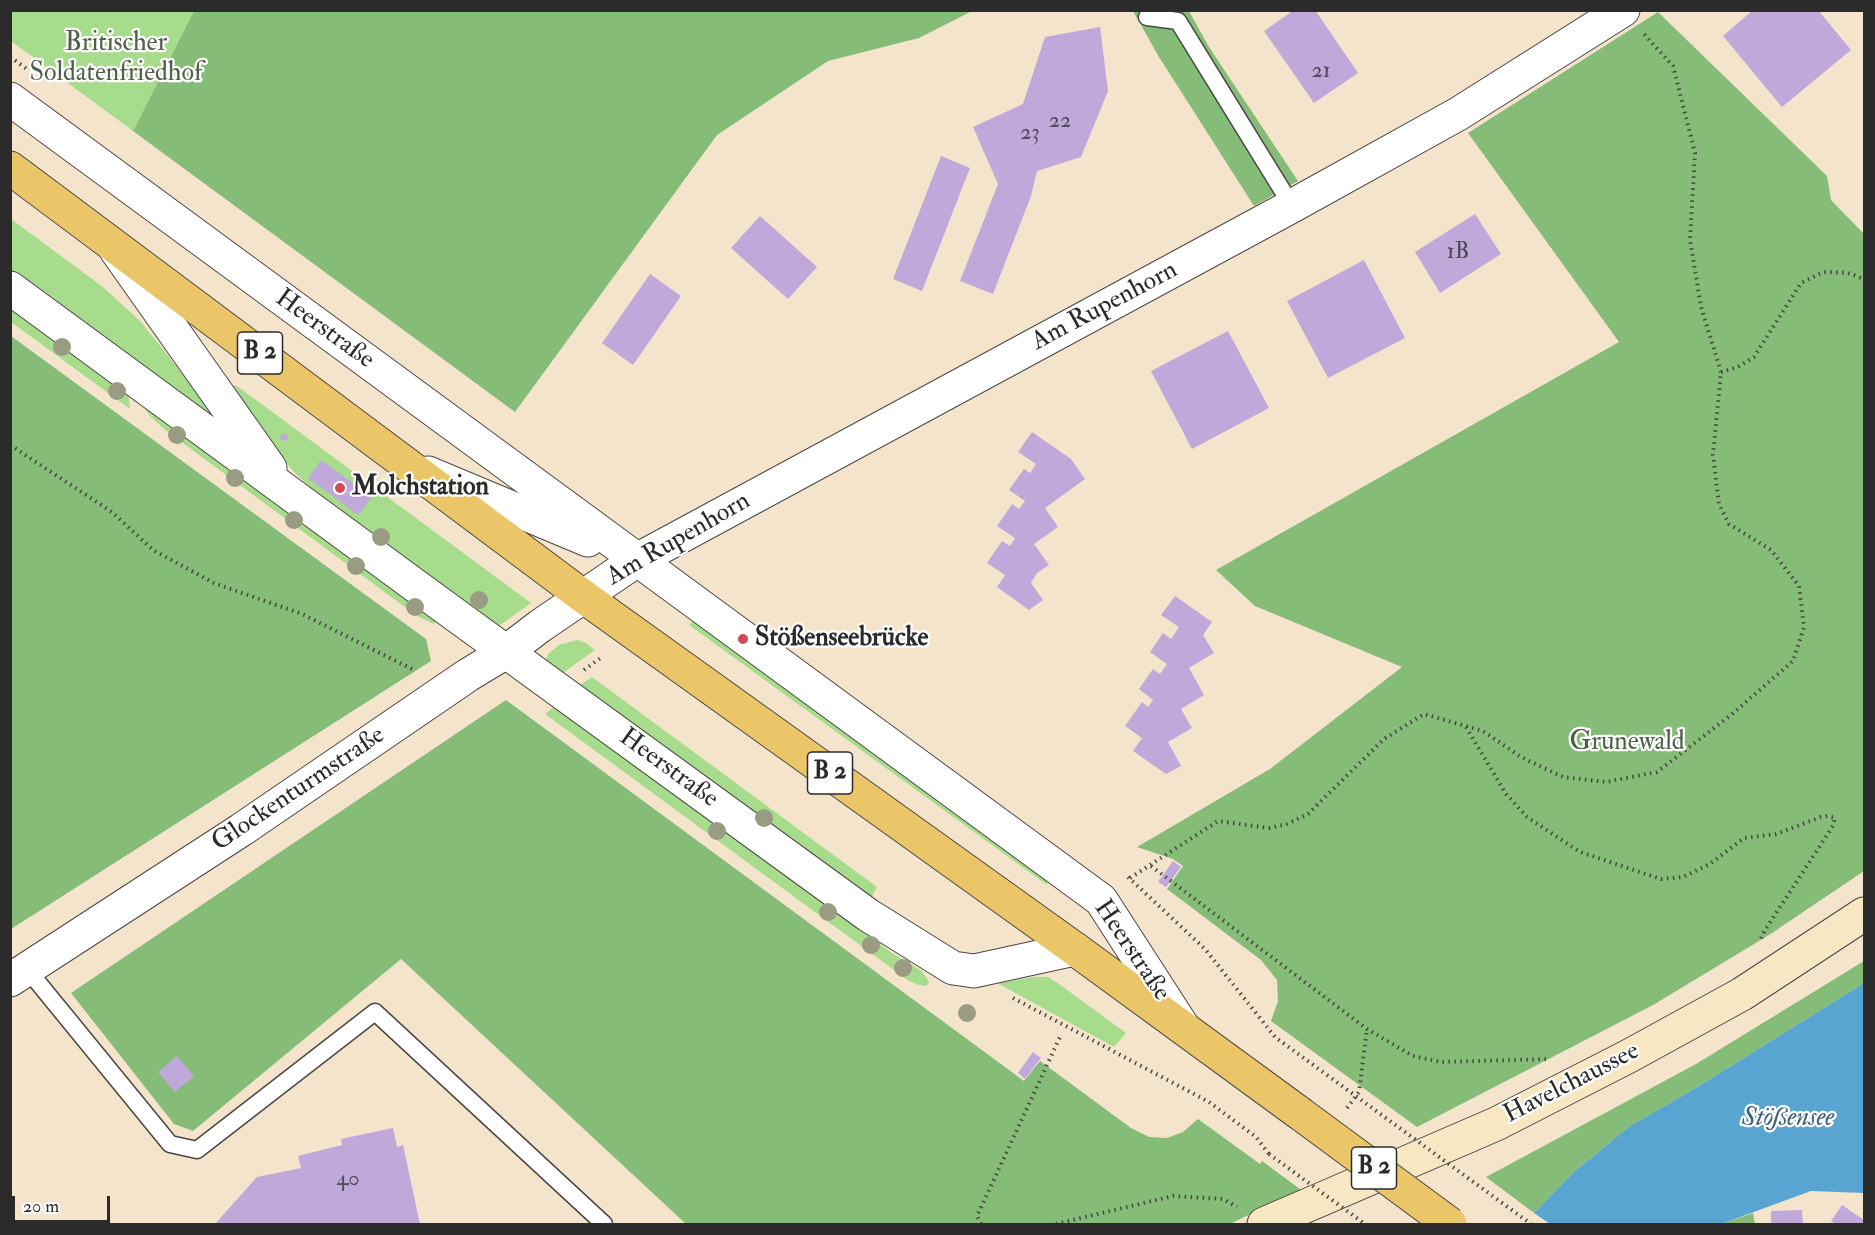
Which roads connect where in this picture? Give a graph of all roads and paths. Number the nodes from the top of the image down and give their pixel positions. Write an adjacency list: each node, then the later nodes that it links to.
1 (1623, 10): 5 (street, Am Rupenhorn); 9 (path)
2 (1147, 17): 5 (lane)
3 (10, 99): 13 (street, Heerstraße)
4 (10, 168): 6 (main road, Heerstraße / B 2)
5 (1292, 206): 13 (street, Am Rupenhorn)
6 (108, 239): 11 (main road, Heerstraße / B 2); 12 (street, Heerstraße)
7 (1864, 279): 9 (path)
8 (10, 288): 12 (street, Heerstraße)
9 (1721, 372): 17 (path)
10 (10, 445): 16 (path)
11 (411, 466): 13 (street, Heerstraße); 14 (main road, Heerstraße / B 2)
12 (286, 491): 15 (street, Heerstraße)
13 (637, 560): 14 (street, Am Rupenhorn); 24 (street, Heerstraße)
14 (584, 597): 15 (street, Glockenturmstraße); 20 (main road, Heerstraße / B 2)
15 (506, 652): 20 (street, Heerstraße); 21 (street, Glockenturmstraße)
16 (422, 674)
17 (1466, 726): 18 (path); 22 (path)
18 (1151, 866): 25 (path); 35 (path, bridge)
19 (1864, 914): 22 (street, Havelchaussee)
20 (1075, 949): 24 (main road, Heerstraße / B 2)
21 (19, 974): 29 (lane)
22 (1742, 994): 32 (street, Havelchaussee)
23 (1008, 995): 33 (path, bridge)
24 (1184, 1029): 34 (main road, Heerstraße / B 2, bridge)
25 (1367, 1029): 27 (path); 28 (path)
26 (1060, 1037): 30 (path)
27 (1558, 1058)
28 (1359, 1092)
29 (604, 1224)
30 (981, 1224)
31 (1056, 1224): 32 (path)
32 (1265, 1224)
33 (1365, 1224)
34 (1450, 1224)
35 (1531, 1224)

